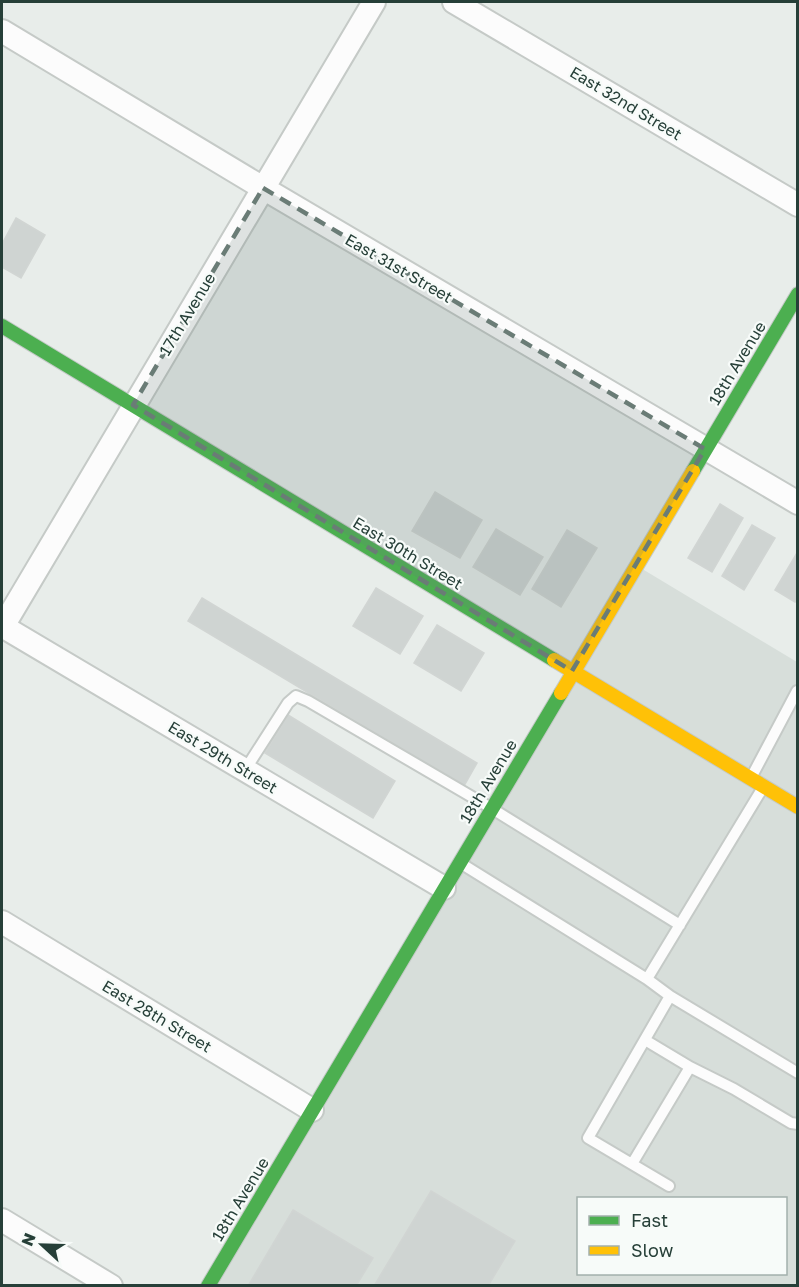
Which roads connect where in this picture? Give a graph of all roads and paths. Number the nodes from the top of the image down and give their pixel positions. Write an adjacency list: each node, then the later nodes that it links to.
1 (374, 2): 4 (street, 17th Avenue)
2 (454, 2): 5 (street, East 32nd Street)
3 (2, 31): 4 (street, East 31st Street)
4 (262, 188): 8 (street, 17th Avenue); 9 (street, East 31st Street)
5 (798, 205)
6 (798, 294): 9 (street, 18th Avenue)
7 (2, 326): 8 (street, East 30th Street)
8 (134, 405): 11 (street, 17th Avenue); 12 (street, East 30th Street)
9 (705, 448): 10 (street, East 31st Street); 12 (street, 18th Avenue)
10 (798, 503)
11 (2, 626): 14 (street, East 29th Street)
12 (572, 671): 15 (street, East 30th Street); 18 (street, 18th Avenue)
13 (797, 691): 15 (lane)
14 (245, 770): 18 (lane); 20 (street, East 29th Street)
15 (750, 779): 16 (street, East 30th Street)
16 (764, 786): 17 (street, East 30th Street); 22 (lane)
17 (798, 807)
18 (491, 808): 19 (street, 18th Avenue); 22 (lane)
19 (459, 862): 20 (street, 18th Avenue); 23 (lane)
20 (444, 888): 28 (street, 18th Avenue)
21 (2, 921): 28 (street, East 28th Street)
22 (680, 925): 23 (lane)
23 (647, 979): 24 (lane)
24 (670, 996): 25 (lane); 27 (lane)
25 (645, 1040): 26 (lane); 30 (lane)
26 (690, 1067): 29 (lane); 30 (lane)
27 (798, 1073)
28 (312, 1110): 34 (street, 18th Avenue)
29 (798, 1124)
30 (632, 1164): 31 (lane)
31 (669, 1186)
32 (2, 1220): 33 (street)
33 (111, 1286)
34 (208, 1286)

